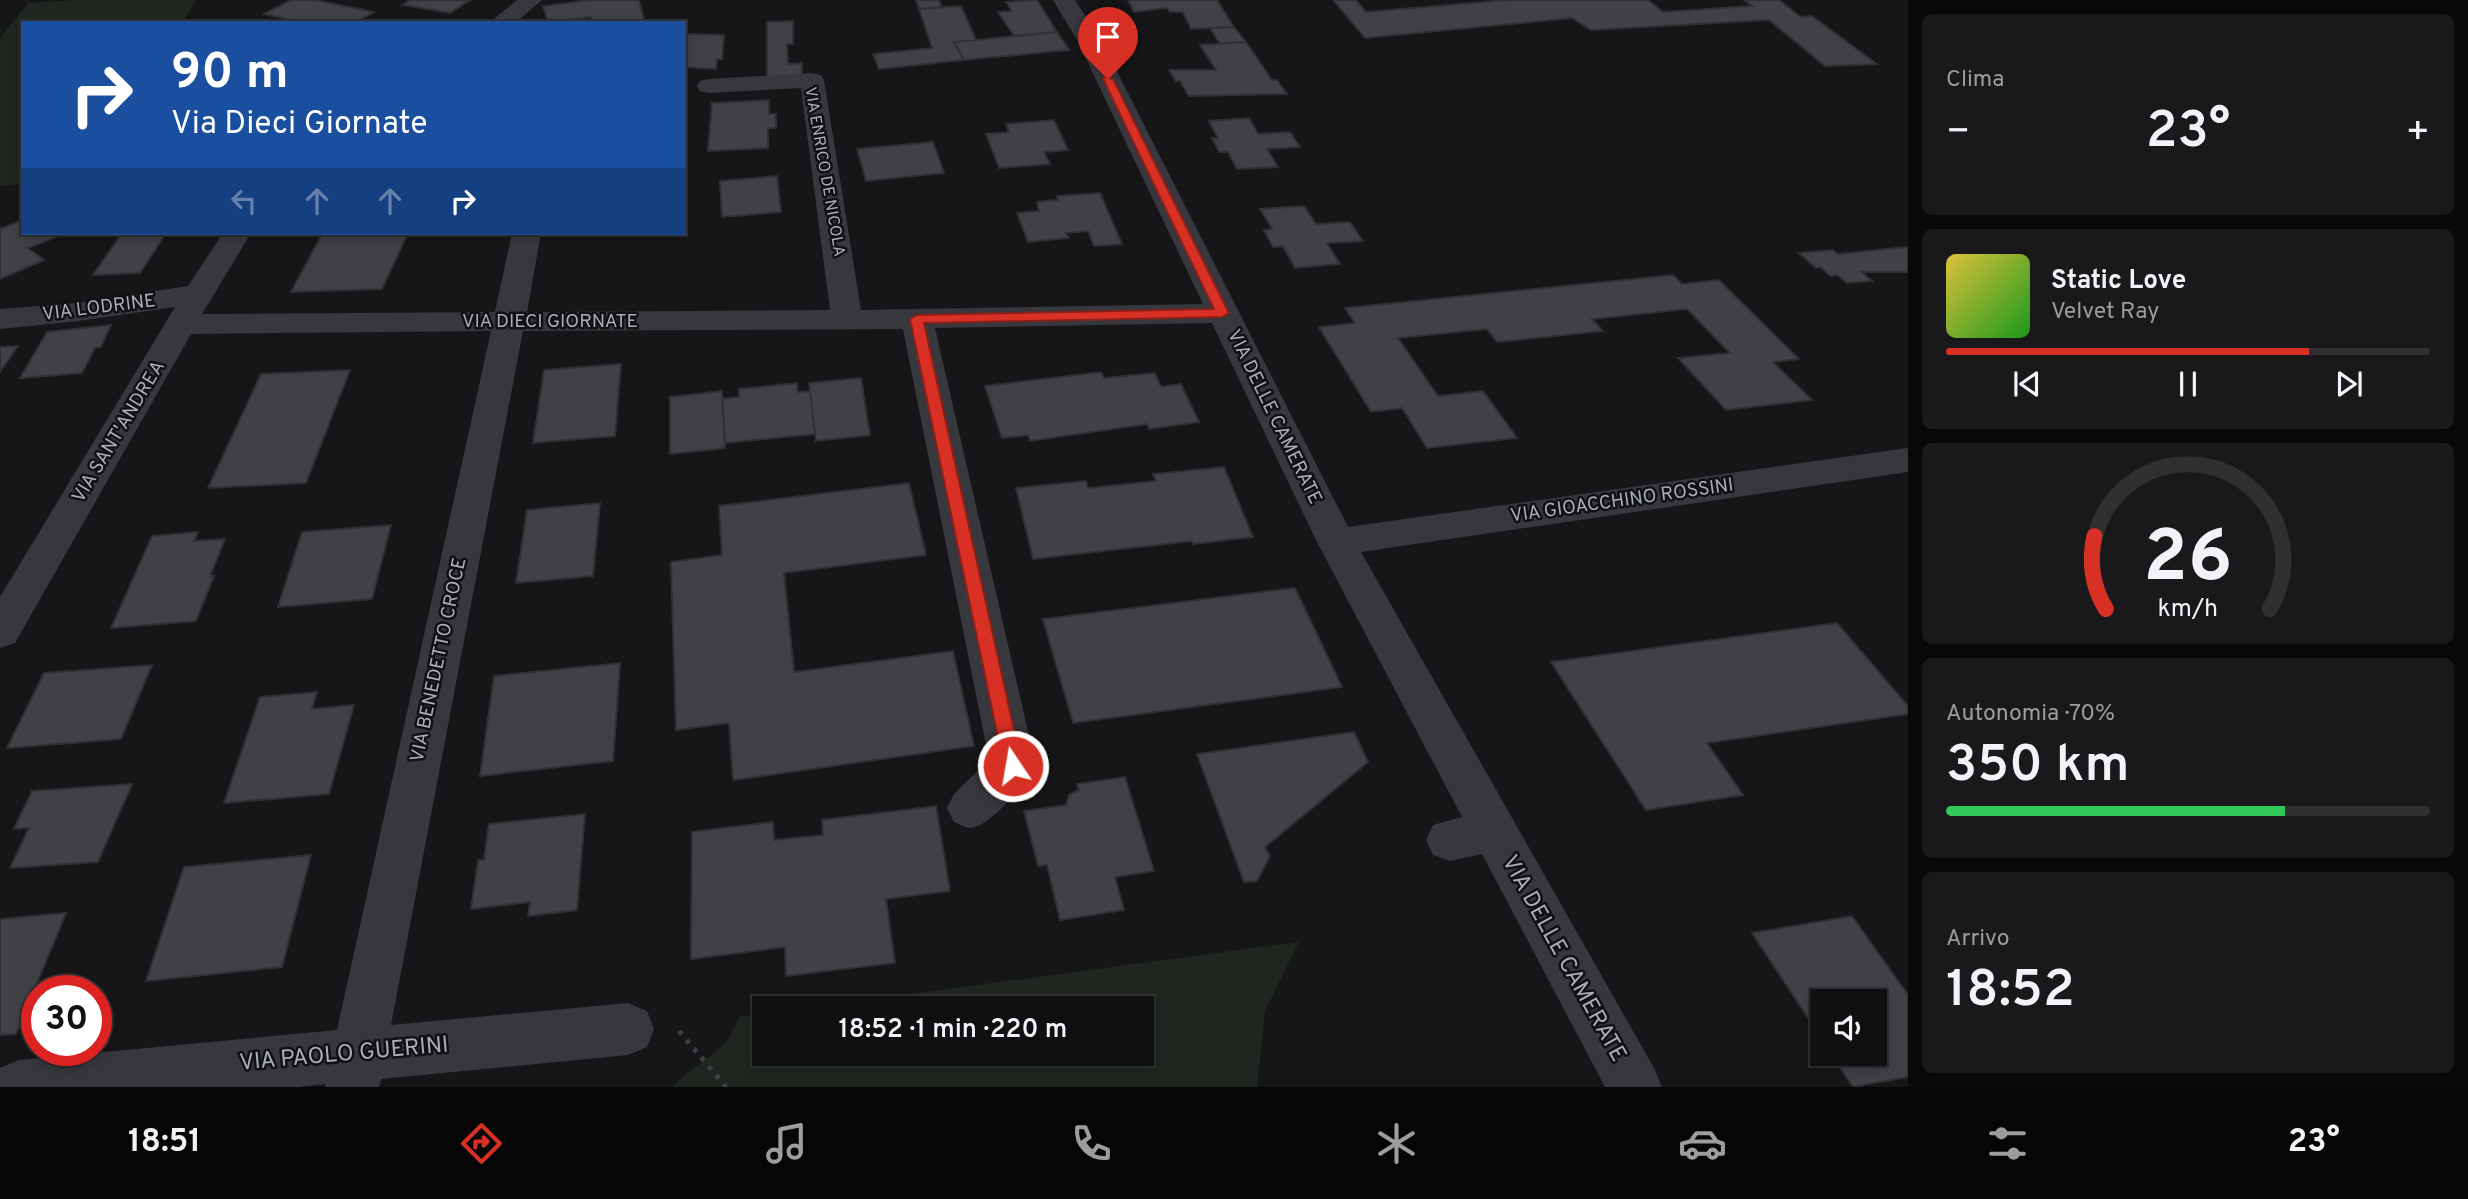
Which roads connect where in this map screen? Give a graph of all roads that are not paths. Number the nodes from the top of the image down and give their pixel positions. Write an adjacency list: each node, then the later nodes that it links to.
1 (531, 0): 3 (street)
2 (1064, 0): 8 (street, VIA DELLE CAMERATE)
3 (503, 21)
4 (709, 86): 11 (street, VIA ENRICO DE NICOLA)
5 (236, 235): 7 (street, VIA SANT'ANDREA)
6 (527, 235): 12 (street, VIA BENEDETTO CROCE)
7 (190, 309): 9 (street, VIA LODRINE); 12 (street, VIA DIECI GIORNATE); 15 (street, VIA SANT'ANDREA)
8 (1222, 313): 10 (street, VIA DIECI GIORNATE); 14 (street, VIA DELLE CAMERATE)
9 (0, 319)
10 (917, 319): 11 (street, VIA DIECI GIORNATE); 16 (street)
11 (847, 320): 12 (street, VIA DIECI GIORNATE)
12 (508, 322): 18 (street, VIA BENEDETTO CROCE)
13 (1908, 460): 14 (street, VIA GIOACCHINO ROSSINI)
14 (1336, 542): 20 (street, VIA DELLE CAMERATE)
15 (0, 632)
16 (970, 808)
17 (628, 1028): 18 (street, VIA PAOLO GUERINI)
18 (355, 1070): 19 (street, VIA PAOLO GUERINI)
19 (19, 1087)
20 (1635, 1087)

